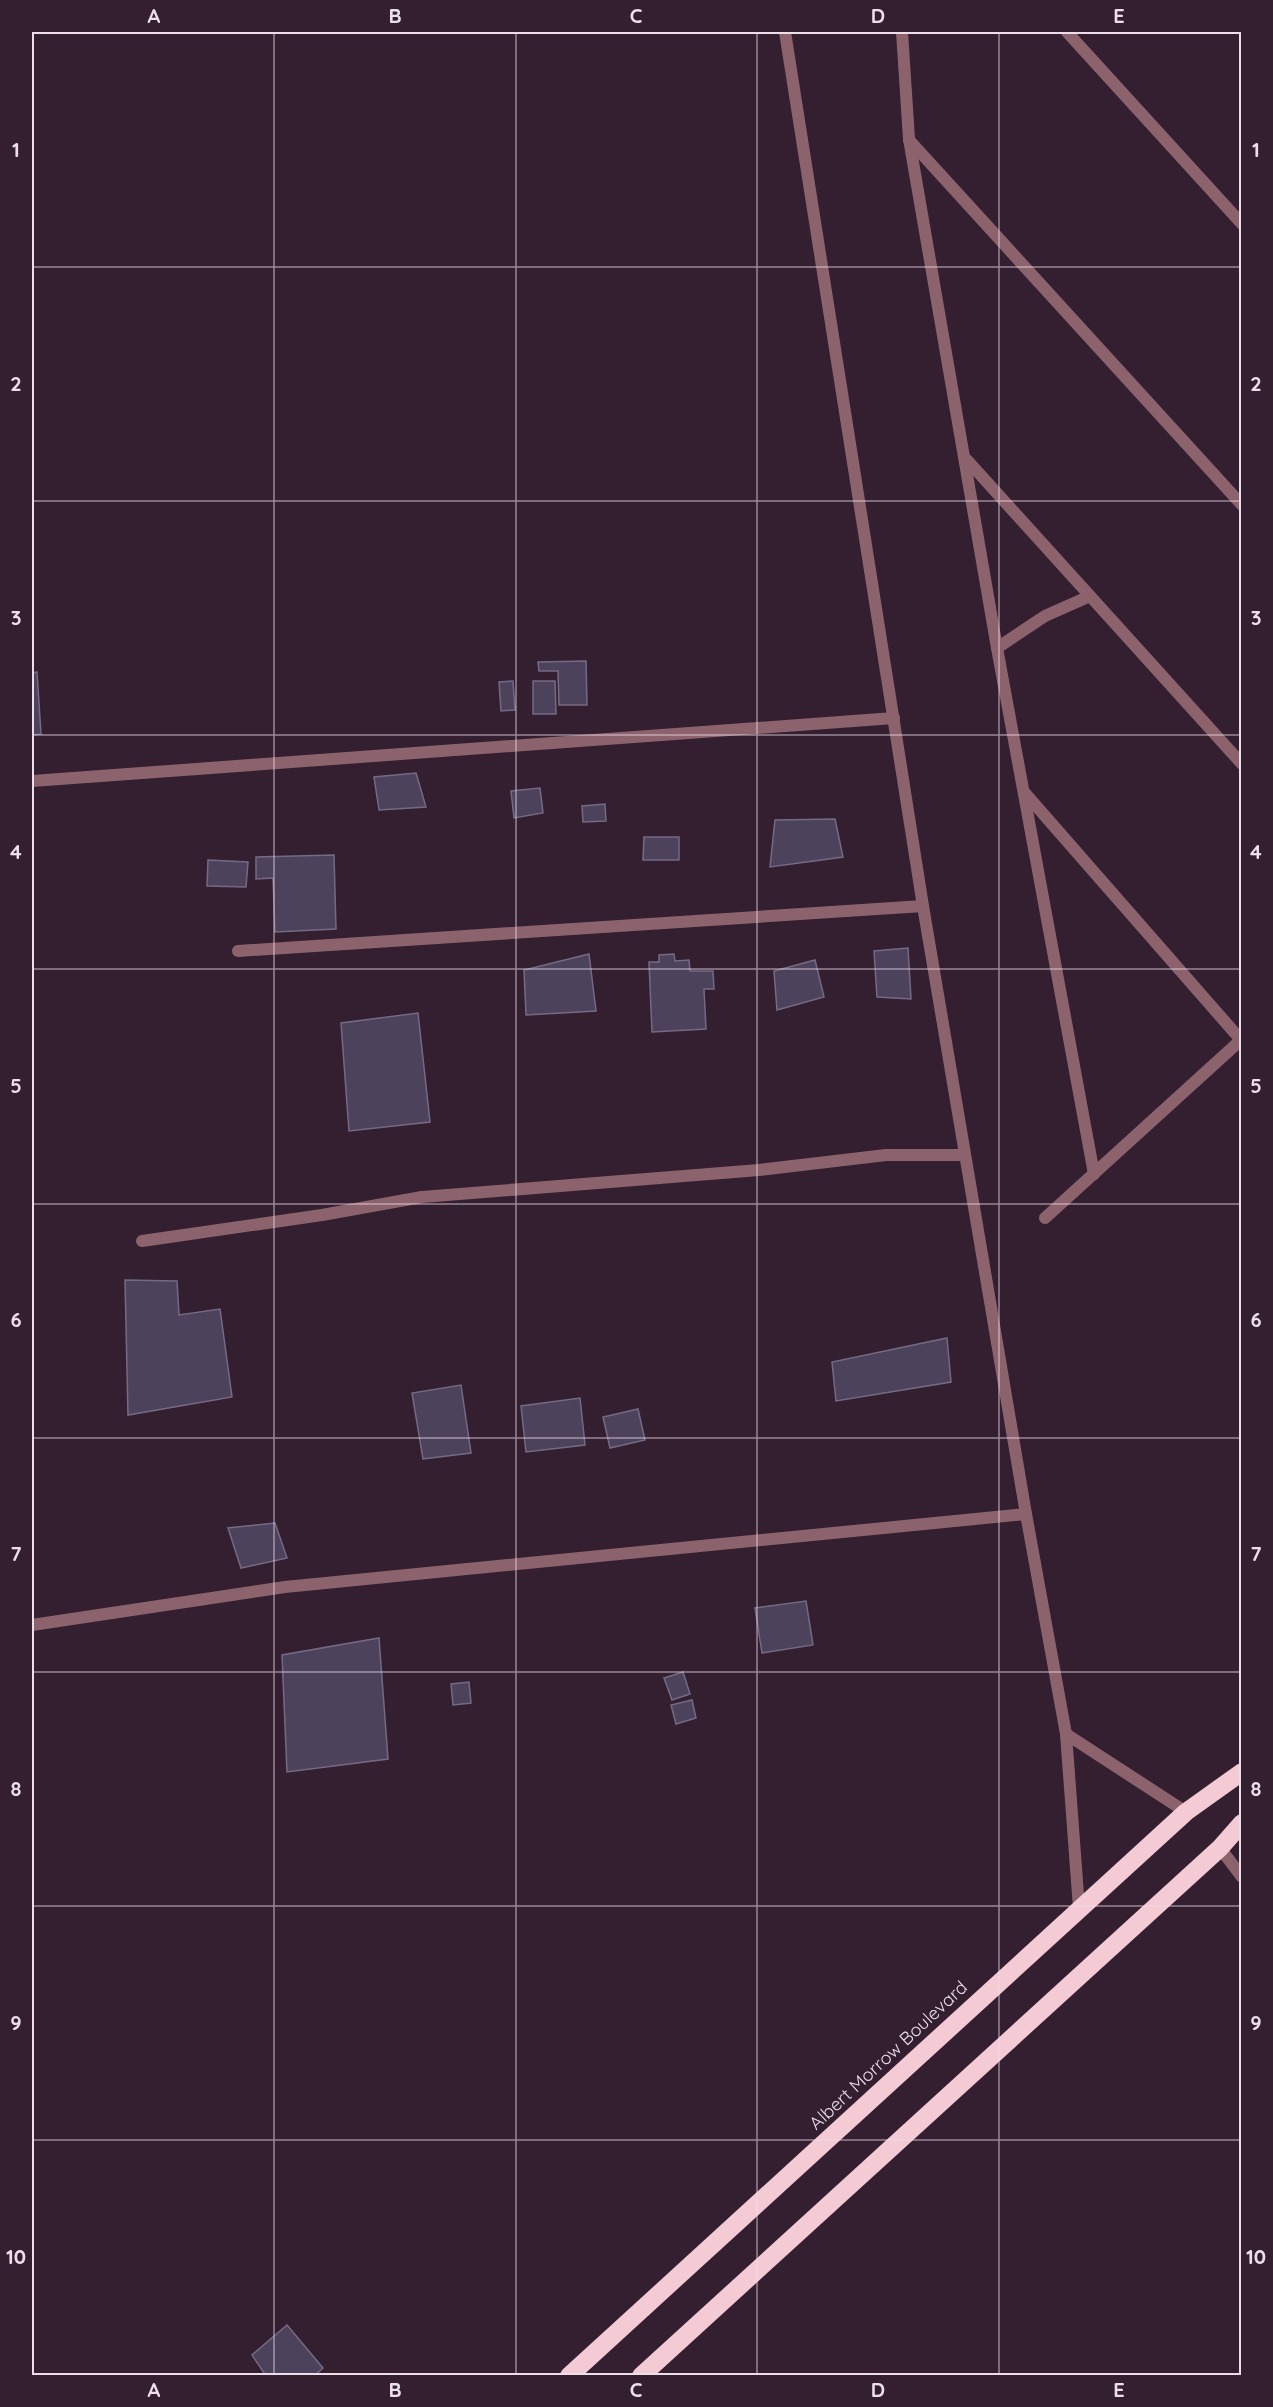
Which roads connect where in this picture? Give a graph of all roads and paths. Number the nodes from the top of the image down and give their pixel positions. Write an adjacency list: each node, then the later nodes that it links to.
1 (785, 32): 10 (street)
2 (903, 32): 4 (street)
3 (1067, 32): 5 (street)
4 (909, 139): 6 (street); 7 (street)
5 (1242, 224)
6 (966, 459): 8 (street); 9 (street)
7 (1242, 505)
8 (1090, 596): 9 (street); 11 (street)
9 (997, 648): 13 (street)
10 (894, 718): 12 (street); 14 (street)
11 (1242, 764)
12 (32, 782)
13 (1024, 792): 16 (street); 18 (street)
14 (923, 906): 15 (street); 17 (street)
15 (238, 951)
16 (1241, 1039): 18 (street)
17 (965, 1155): 20 (street); 21 (street)
18 (1094, 1174): 19 (street)
19 (1045, 1218)
20 (142, 1240)
21 (1026, 1514): 22 (street); 23 (street)
22 (32, 1625)
23 (1066, 1734): 25 (street); 29 (street)
24 (1242, 1772): 25 (highway, Albert Morrow Boulevard)
25 (1186, 1812): 29 (highway, Albert Morrow Boulevard)
26 (1242, 1823): 27 (highway)
27 (1220, 1848): 28 (street); 31 (highway)
28 (1242, 1877)
29 (1079, 1908): 30 (highway, Albert Morrow Boulevard)
30 (569, 2376)
31 (641, 2376)

